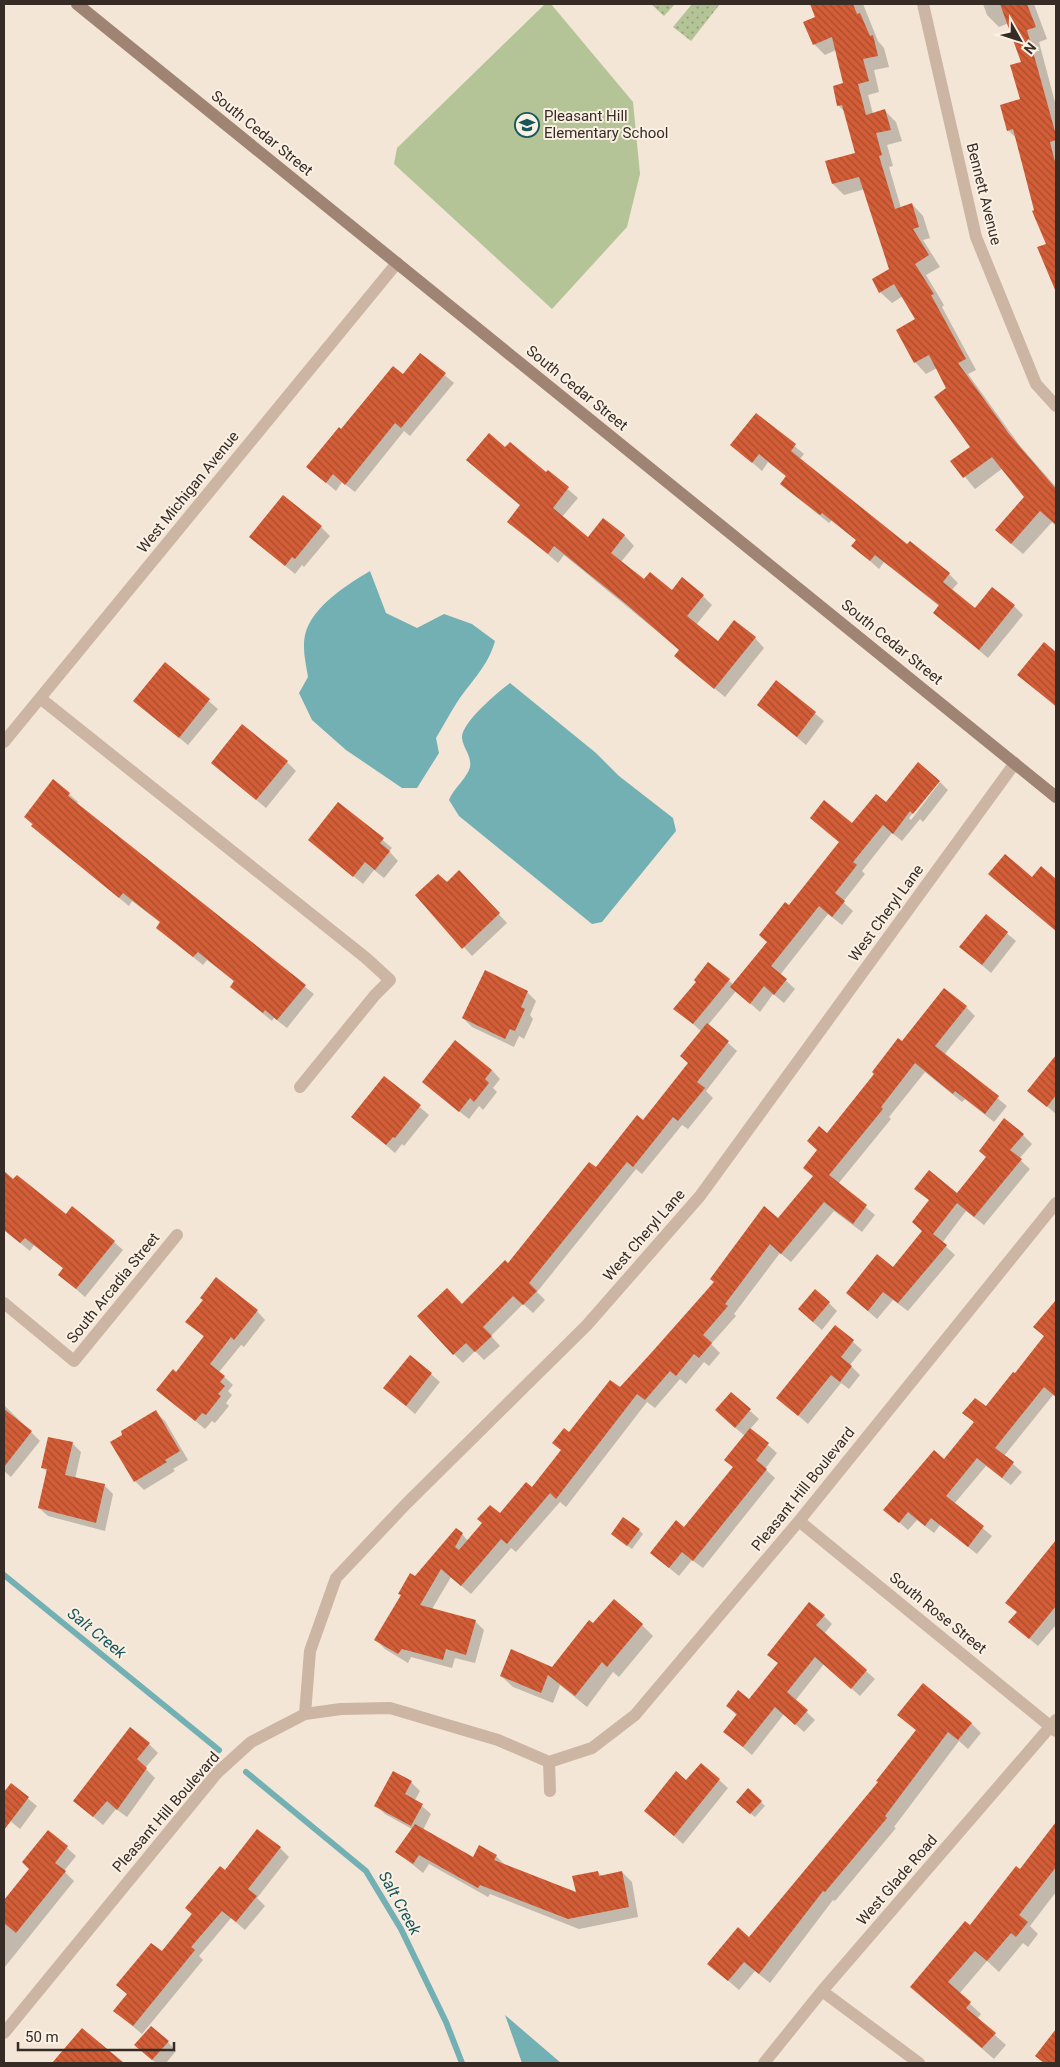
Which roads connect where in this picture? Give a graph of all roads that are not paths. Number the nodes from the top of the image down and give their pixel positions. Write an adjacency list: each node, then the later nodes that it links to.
1 (77, 4): 3 (street, South Cedar Street)
2 (923, 4): 4 (street, Bennett Avenue)
3 (397, 263): 5 (street, West Michigan Avenue); 7 (street, South Cedar Street)
4 (1056, 406)
5 (40, 698): 6 (street, West Michigan Avenue); 9 (street)
6 (4, 742)
7 (1015, 763): 8 (street, South Cedar Street); 14 (street, West Cheryl Lane)
8 (1056, 797)
9 (300, 1087)
10 (1056, 1204): 13 (street, Pleasant Hill Boulevard)
11 (177, 1235): 12 (street, South Arcadia Street)
12 (4, 1303)
13 (799, 1521): 15 (street, South Rose Street); 16 (street, Pleasant Hill Boulevard)
14 (305, 1714): 16 (street, Pleasant Hill Boulevard); 19 (street, Pleasant Hill Boulevard)
15 (1054, 1726): 18 (street, West Glade Road)
16 (549, 1762): 17 (street)
17 (550, 1791)
18 (822, 1991): 20 (street, West Glade Road); 21 (street)
19 (4, 2033)
20 (764, 2063)
21 (919, 2063)

